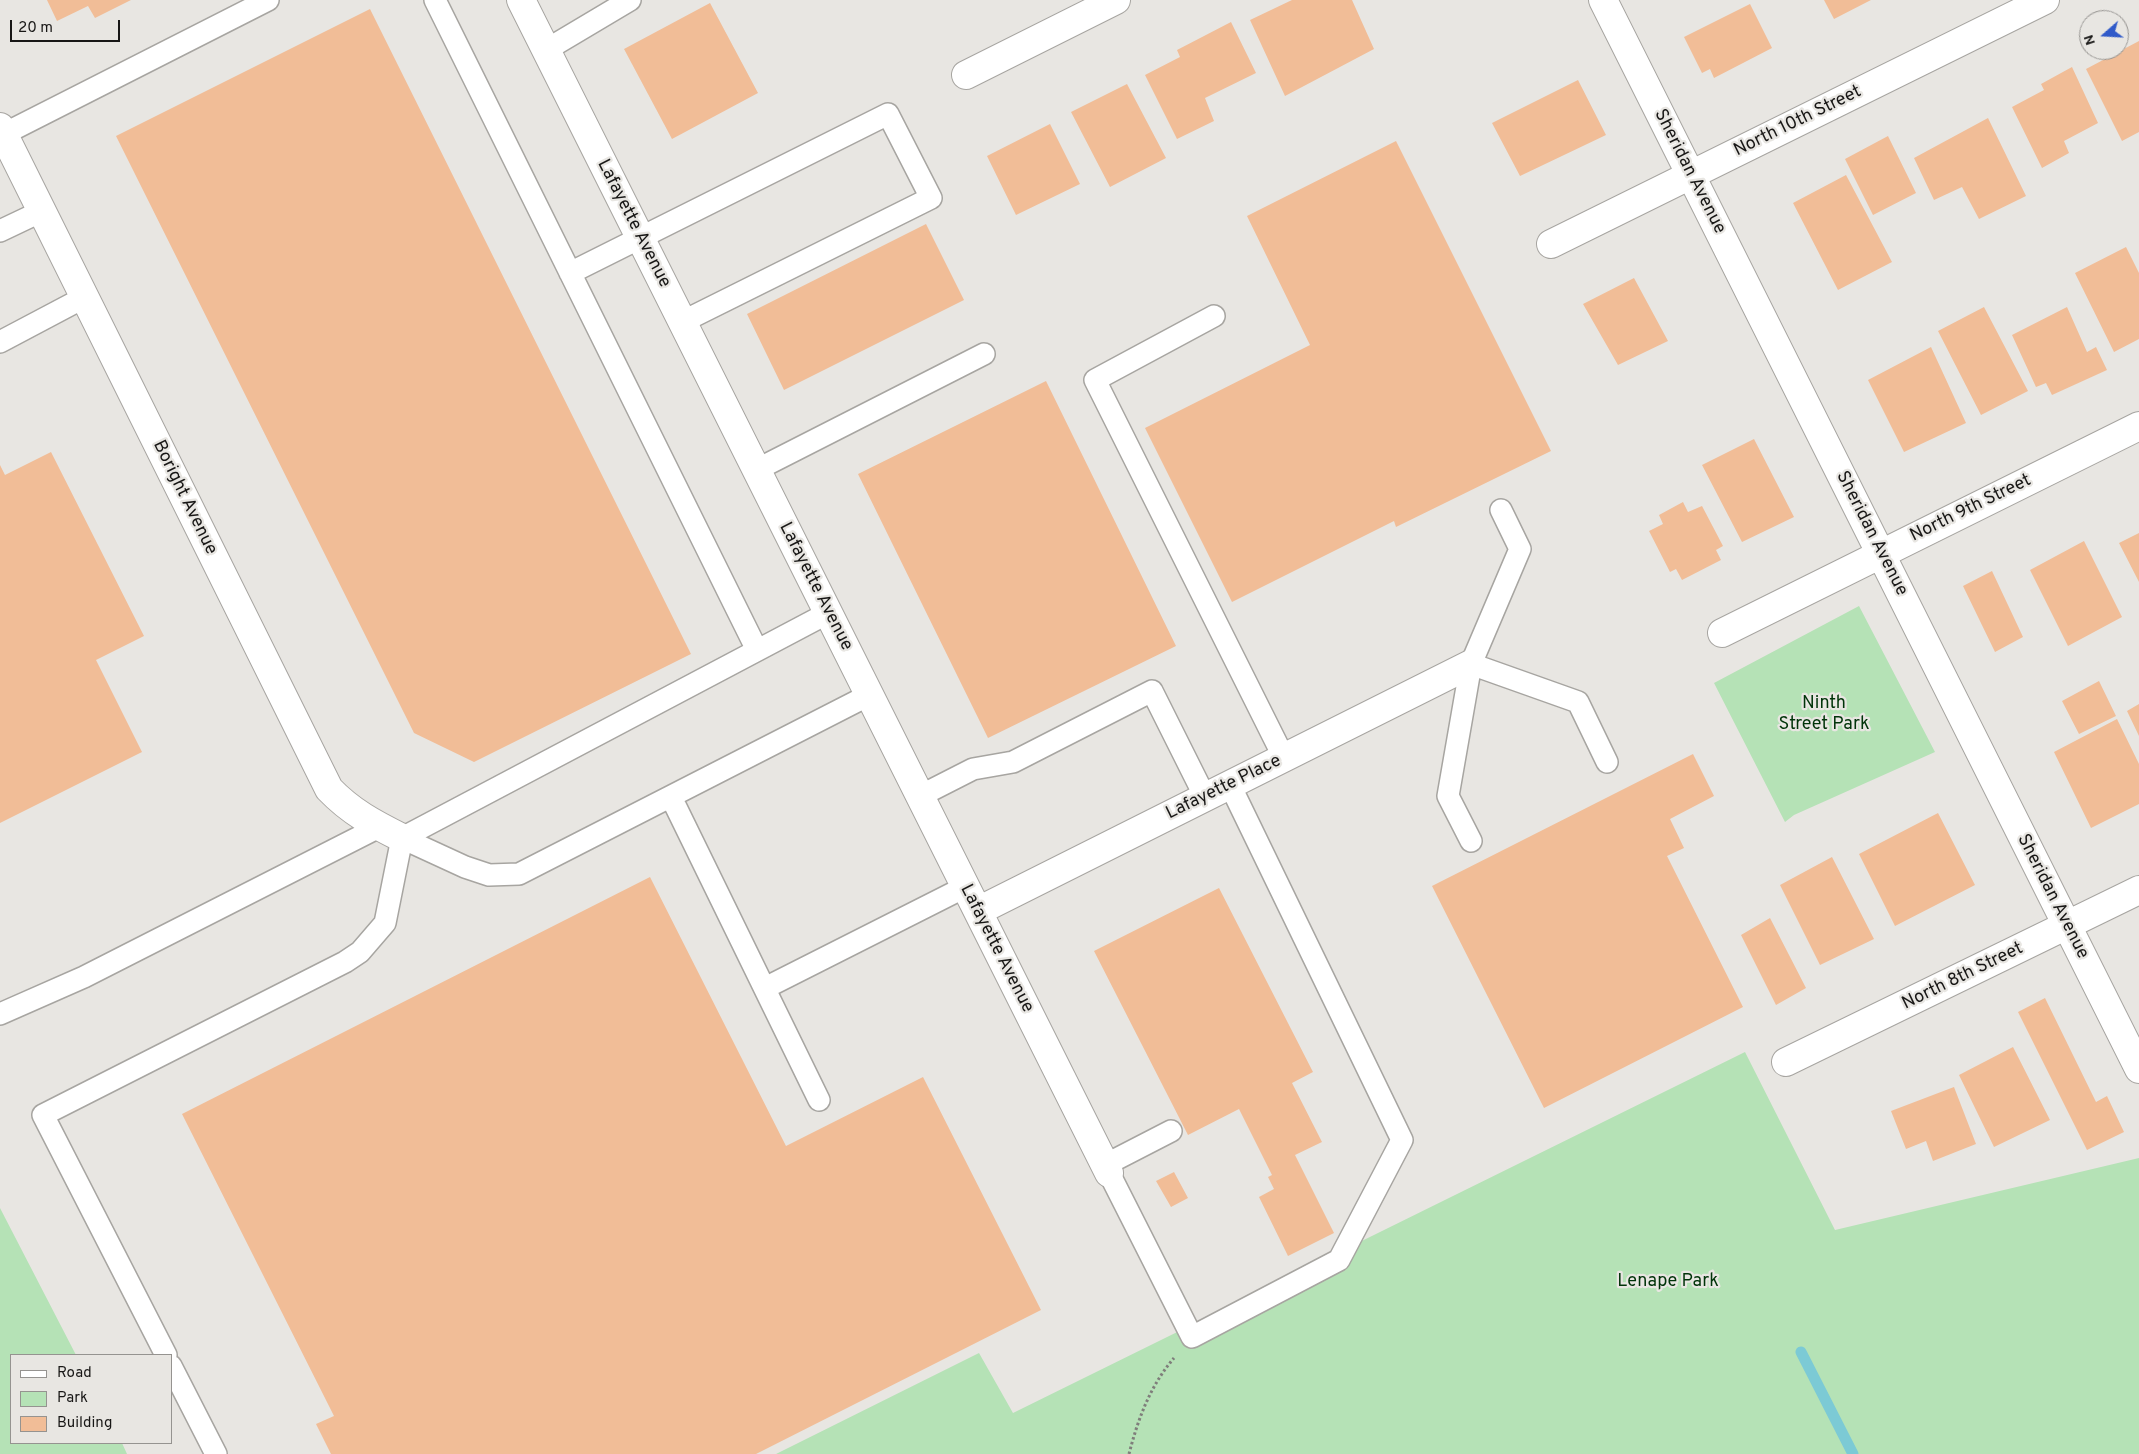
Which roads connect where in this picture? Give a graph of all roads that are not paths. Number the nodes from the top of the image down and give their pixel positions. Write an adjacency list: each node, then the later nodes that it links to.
1 (268, 0): 10 (lane)
2 (435, 0): 16 (lane)
3 (521, 0): 8 (street, Lafayette Avenue)
4 (630, 0): 8 (lane)
5 (1116, 0): 9 (street)
6 (1603, 0): 11 (street, Sheridan Avenue)
7 (2045, 0): 11 (street, North 10th Street)
8 (546, 50): 14 (street, Lafayette Avenue)
9 (966, 75)
10 (2, 130): 12 (street, Boright Avenue)
11 (1691, 176): 15 (street, North 10th Street); 25 (street, Sheridan Avenue)
12 (42, 211): 13 (lane); 17 (street, Boright Avenue)
13 (0, 231)
14 (640, 238): 16 (lane); 19 (street, Lafayette Avenue); 19 (lane)
15 (1551, 244)
16 (570, 274): 28 (lane)
17 (85, 297): 20 (lane); 37 (street, Boright Avenue)
18 (1214, 316): 31 (lane)
19 (682, 322): 23 (street, Lafayette Avenue)
20 (0, 342)
21 (984, 354): 23 (lane)
22 (2139, 426): 25 (street, North 9th Street)
23 (756, 470): 26 (street, Lafayette Avenue)
24 (1501, 510): 29 (lane)
25 (1881, 554): 27 (street, North 9th Street); 42 (street, Sheridan Avenue)
26 (828, 613): 28 (lane); 30 (street, Lafayette Avenue)
27 (1722, 633)
28 (757, 650): 37 (lane)
29 (1471, 664): 31 (street, Lafayette Place); 32 (lane); 38 (lane)
30 (869, 695): 34 (street, Lafayette Avenue); 35 (lane)
31 (1284, 758): 33 (street, Lafayette Place)
32 (1607, 762)
33 (1230, 785): 36 (street, Lafayette Place); 49 (lane)
34 (920, 796): 36 (lane); 39 (street, Lafayette Avenue)
35 (671, 797): 37 (lane); 43 (lane)
36 (1205, 797): 41 (street, Lafayette Place)
37 (391, 832): 44 (lane); 50 (lane)
38 (1471, 841)
39 (965, 887): 41 (street, Lafayette Avenue); 43 (lane)
40 (2139, 890): 42 (street, North 8th Street)
41 (978, 912): 49 (street, Lafayette Avenue)
42 (2067, 926): 45 (street, North 8th Street); 46 (street, Sheridan Avenue)
43 (765, 988): 47 (lane)
44 (0, 1014)
45 (1786, 1062)
46 (2139, 1069)
47 (818, 1100)
48 (1171, 1132): 49 (lane)
49 (1107, 1169)
50 (165, 1354)
51 (172, 1368): 52 (lane)
52 (216, 1454)

